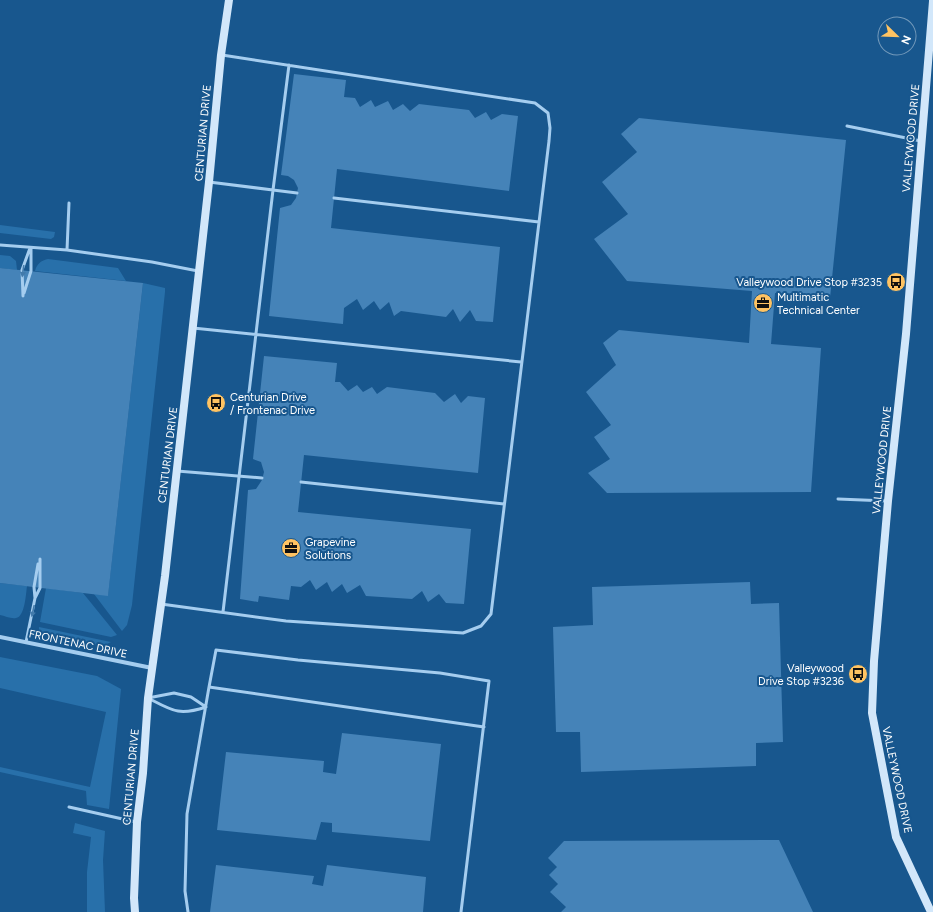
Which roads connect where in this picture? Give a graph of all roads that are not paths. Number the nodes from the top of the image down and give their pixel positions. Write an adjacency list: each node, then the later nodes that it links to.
1 (229, 0): 3 (street, CENTURIAN DRIVE)
2 (933, 1): 6 (street, VALLEYWOOD DRIVE)
3 (221, 55): 4 (lane); 7 (street, CENTURIAN DRIVE)
4 (289, 65): 8 (lane); 12 (lane)
5 (847, 126): 6 (lane)
6 (921, 141): 25 (street, VALLEYWOOD DRIVE)
7 (209, 182): 8 (lane); 16 (street, CENTURIAN DRIVE)
8 (273, 190): 9 (lane); 18 (lane)
9 (297, 193)
10 (334, 198): 12 (lane)
11 (69, 203): 15 (lane)
12 (539, 222): 19 (lane)
13 (0, 244): 14 (lane)
14 (30, 248): 14 (lane, one-way to 14); 15 (lane)
15 (67, 250): 16 (lane)
16 (199, 271): 17 (street, CENTURIAN DRIVE)
17 (193, 328): 18 (lane); 20 (street, CENTURIAN DRIVE)
18 (256, 336): 19 (lane); 21 (lane)
19 (521, 362): 26 (lane)
20 (177, 470): 21 (lane); 28 (street, CENTURIAN DRIVE)
21 (239, 476): 22 (lane); 29 (lane)
22 (262, 478)
23 (301, 482): 26 (lane)
24 (838, 499): 25 (lane)
25 (888, 501): 42 (street, VALLEYWOOD DRIVE)
26 (504, 504): 29 (lane)
27 (35, 598): 27 (lane); 31 (lane, one-way to 31)
28 (161, 604): 29 (lane); 32 (street, CENTURIAN DRIVE)
29 (223, 612)
30 (0, 637): 31 (street, FRONTENAC DRIVE)
31 (26, 642): 32 (street, FRONTENAC DRIVE)
32 (153, 668): 34 (street, CENTURIAN DRIVE)
33 (209, 687): 35 (lane); 36 (lane); 36 (lane)
34 (148, 698): 35 (lane); 35 (lane); 38 (street, CENTURIAN DRIVE)
35 (206, 707): 40 (lane)
36 (484, 727): 41 (lane)
37 (70, 807): 38 (lane)
38 (137, 822): 39 (street, CENTURIAN DRIVE)
39 (135, 912)
40 (188, 912)
41 (461, 912)
42 (931, 912)

